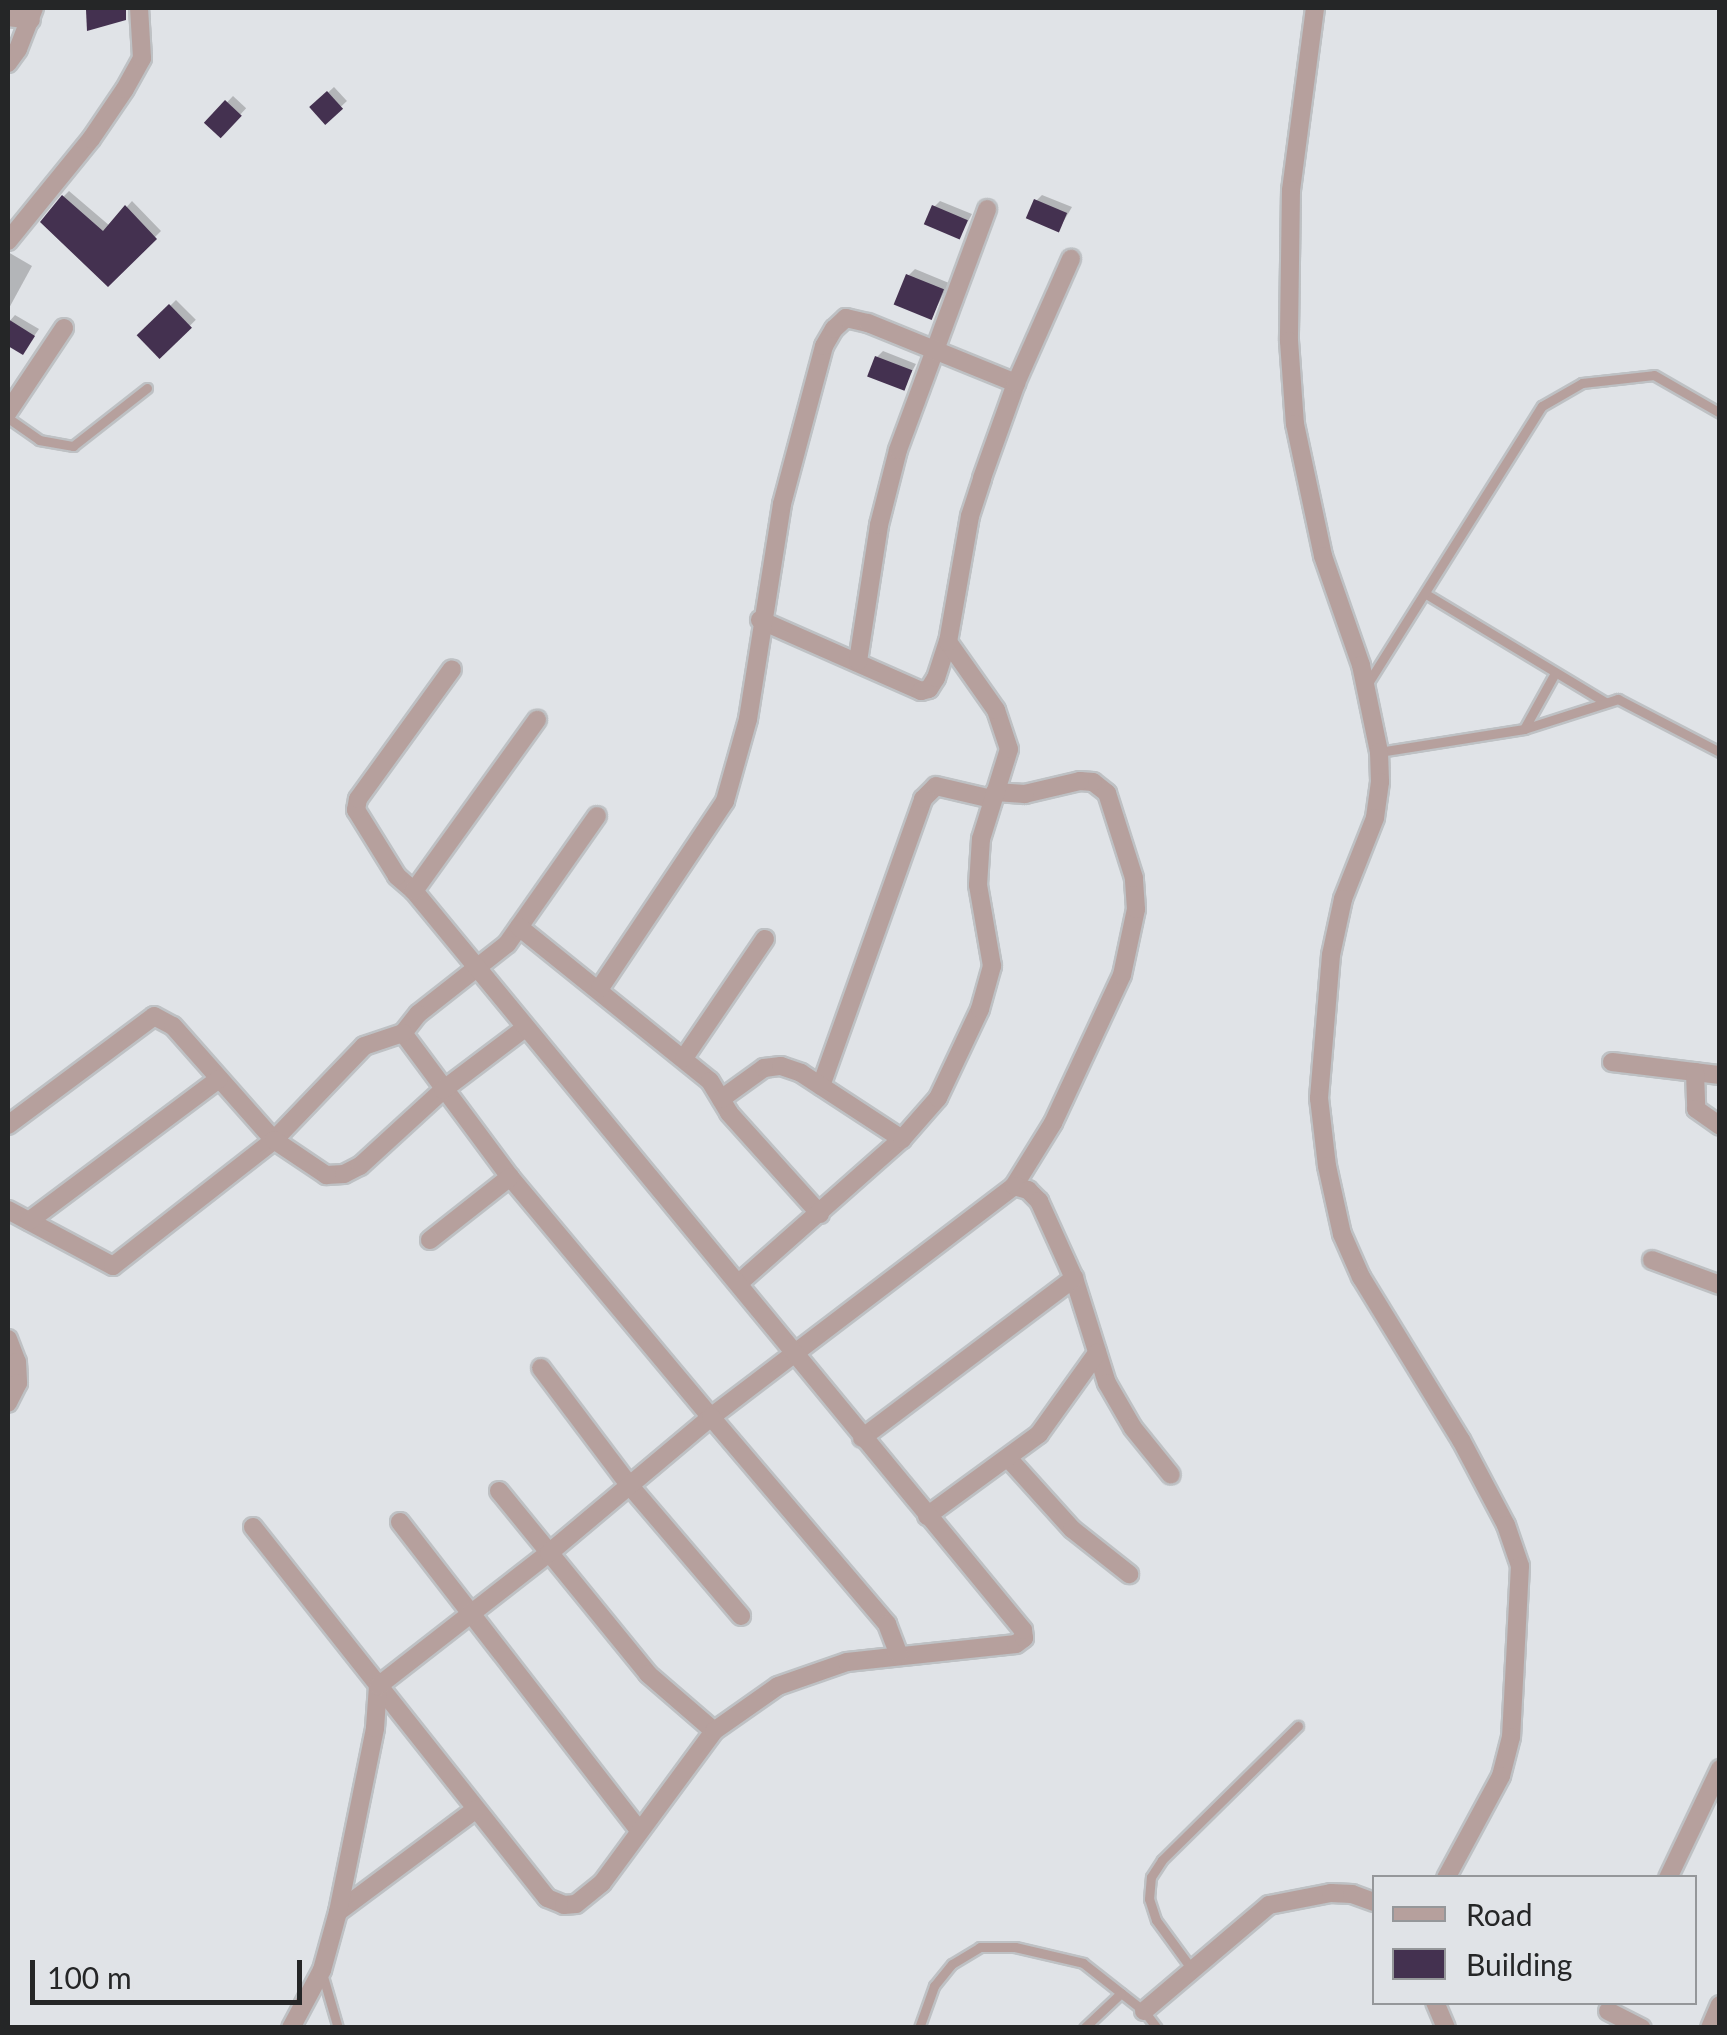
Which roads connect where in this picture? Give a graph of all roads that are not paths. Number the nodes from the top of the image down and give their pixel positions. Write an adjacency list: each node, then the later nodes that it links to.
1 (140, 8): 7 (street)
2 (1314, 8): 21 (street)
3 (32, 14): 4 (street); 5 (street)
4 (8, 17)
5 (8, 63)
6 (987, 209): 10 (street)
7 (8, 241)
8 (1072, 259): 11 (street)
9 (64, 328): 14 (street)
10 (935, 347): 11 (street); 16 (street); 18 (street)
11 (1016, 384): 17 (street)
12 (147, 388): 14 (lane)
13 (1720, 412): 15 (lane)
14 (8, 415)
15 (1426, 594): 20 (lane); 21 (lane)
16 (760, 620): 18 (street); 33 (street)
17 (948, 642): 18 (street); 27 (street)
18 (858, 661)
19 (452, 669): 29 (street)
20 (1555, 673): 22 (lane); 24 (lane)
21 (1366, 686): 25 (street)
22 (1605, 702): 24 (lane); 26 (lane)
23 (537, 720): 29 (street)
24 (1524, 730): 25 (lane)
25 (1379, 752): 83 (street)
26 (1720, 752)
27 (994, 796): 41 (street); 46 (street); 49 (street)
28 (596, 816): 30 (street)
29 (414, 891): 32 (street)
30 (519, 927): 32 (street); 33 (street)
31 (765, 940): 36 (street)
32 (478, 970): 34 (street); 35 (street)
33 (600, 988): 36 (street)
34 (526, 1028): 42 (street); 56 (street)
35 (403, 1033): 42 (street); 47 (street)
36 (684, 1058): 43 (street)
37 (1612, 1062): 38 (street)
38 (1695, 1072): 39 (street); 45 (street)
39 (1720, 1074)
40 (219, 1079): 44 (street); 47 (street); 52 (street)
41 (821, 1086): 43 (street); 46 (street)
42 (444, 1090): 47 (street); 48 (street)
43 (721, 1099): 51 (street)
44 (8, 1125)
45 (1720, 1126)
46 (902, 1139): 51 (street)
47 (274, 1140): 52 (street)
48 (510, 1177): 53 (street); 63 (street)
49 (1014, 1186): 55 (street); 60 (street)
50 (8, 1210): 52 (street)
51 (820, 1214): 56 (street)
52 (29, 1221)
53 (430, 1240)
54 (1652, 1260): 57 (street)
55 (1074, 1278): 59 (street); 64 (street)
56 (738, 1283): 60 (street)
57 (1720, 1285)
58 (8, 1338): 62 (street)
59 (1098, 1352): 65 (street); 66 (street)
60 (792, 1354): 63 (street); 64 (street)
61 (541, 1368): 67 (street)
62 (8, 1403)
63 (711, 1417): 67 (street); 76 (street)
64 (862, 1438): 69 (street)
65 (1008, 1458): 69 (street); 73 (street)
66 (1171, 1475)
67 (630, 1486): 72 (street); 75 (street)
68 (499, 1491): 72 (street)
69 (927, 1516): 76 (street)
70 (400, 1522): 74 (street)
71 (253, 1527): 77 (street)
72 (549, 1553): 74 (street); 79 (street)
73 (1129, 1574)
74 (469, 1612): 77 (street); 82 (street)
75 (741, 1616)
76 (899, 1655): 79 (street)
77 (378, 1686): 81 (street); 86 (street)
78 (1298, 1726): 87 (lane)
79 (714, 1730): 82 (street)
80 (1720, 1769): 84 (street)
81 (475, 1810): 82 (street); 86 (street)
82 (640, 1830)
83 (1448, 1875)
84 (1669, 1875)
85 (1372, 1901): 87 (street)
86 (338, 1912): 88 (street)
87 (1191, 1968): 91 (street)
88 (322, 1970): 93 (street); 94 (lane)
89 (1121, 1993): 91 (lane); 95 (lane); 96 (lane)
90 (1720, 2004): 99 (street)
91 (1144, 2011): 97 (lane)
92 (1608, 2014): 98 (street)
93 (291, 2028)
94 (338, 2028)
95 (919, 2028)
96 (1084, 2028)
97 (1156, 2028)
98 (1642, 2028)
99 (1710, 2028)

